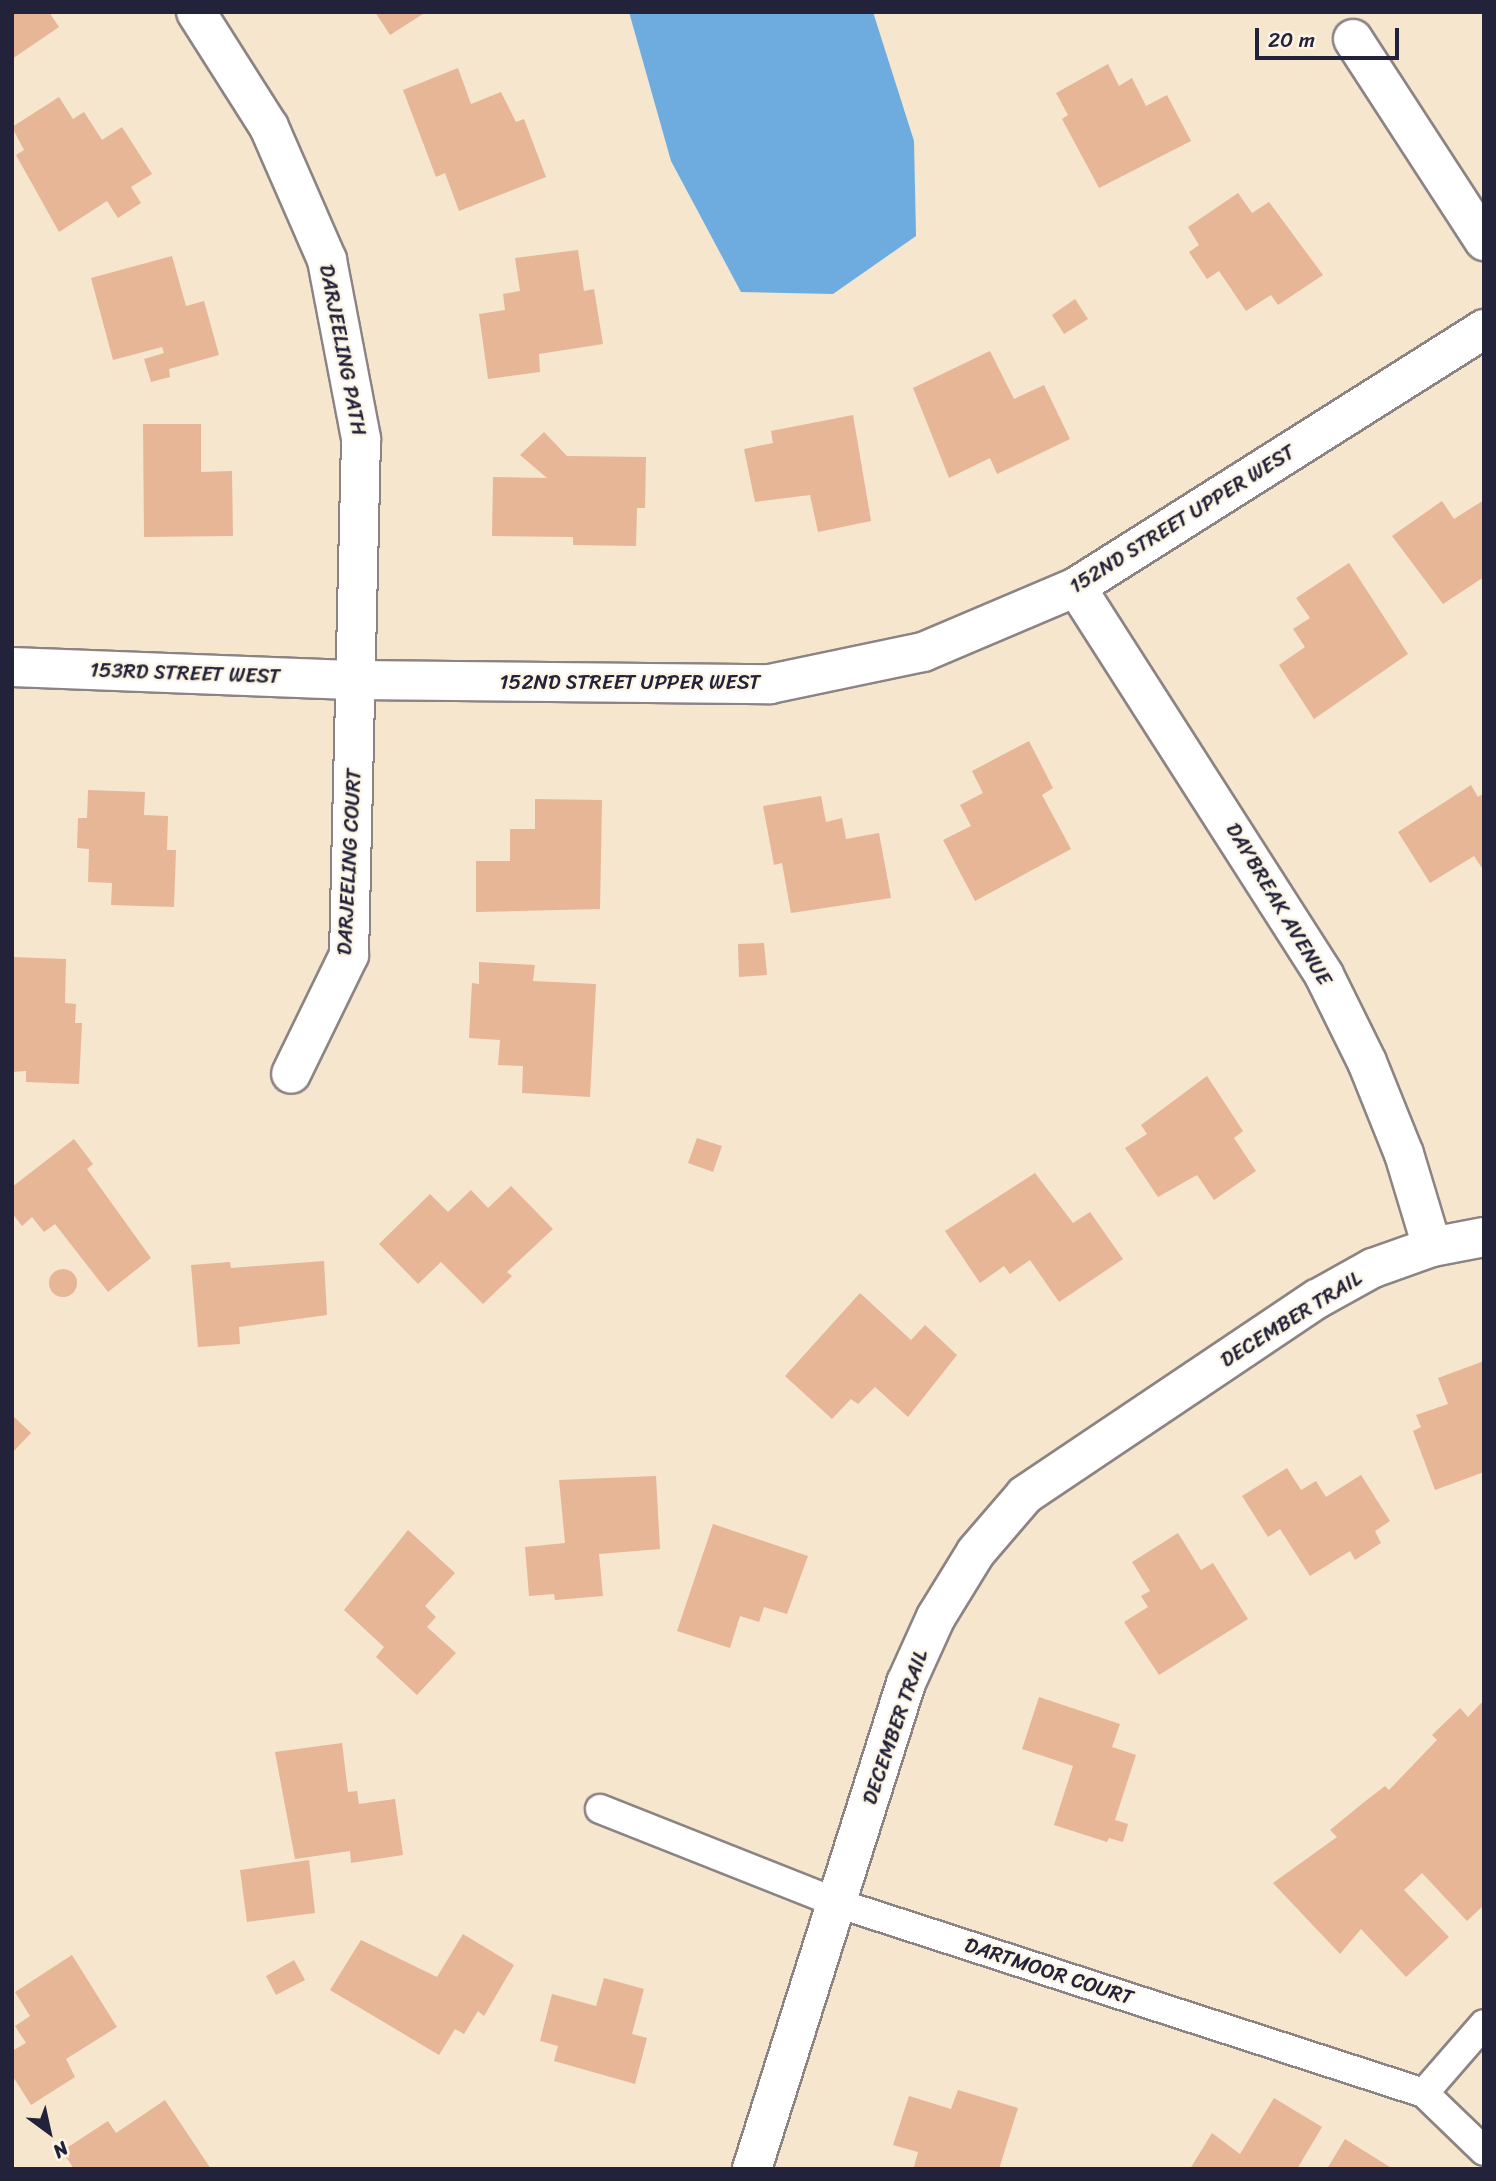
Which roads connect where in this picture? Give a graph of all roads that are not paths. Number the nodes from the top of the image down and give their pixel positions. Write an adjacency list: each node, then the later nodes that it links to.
1 (196, 12): 7 (street, DARJEELING PATH)
2 (1353, 39): 3 (street)
3 (1484, 241)
4 (1484, 329): 5 (street, 152ND STREET UPPER WEST)
5 (1076, 587): 7 (street, 152ND STREET UPPER WEST); 10 (street, DAYBREAK AVENUE)
6 (12, 667): 7 (street, 153RD STREET WEST)
7 (358, 680): 8 (street, DARJEELING COURT)
8 (292, 1074)
9 (1484, 1237): 10 (street, DECEMBER TRAIL)
10 (1432, 1247): 12 (street, DECEMBER TRAIL)
11 (600, 1809): 12 (lane, DARTMOOR COURT)
12 (837, 1903): 14 (lane, DARTMOOR COURT); 16 (street, DECEMBER TRAIL)
13 (1484, 2024): 14 (lane)
14 (1424, 2092): 15 (lane, DARTMOOR COURT)
15 (1484, 2151)
16 (752, 2169)

